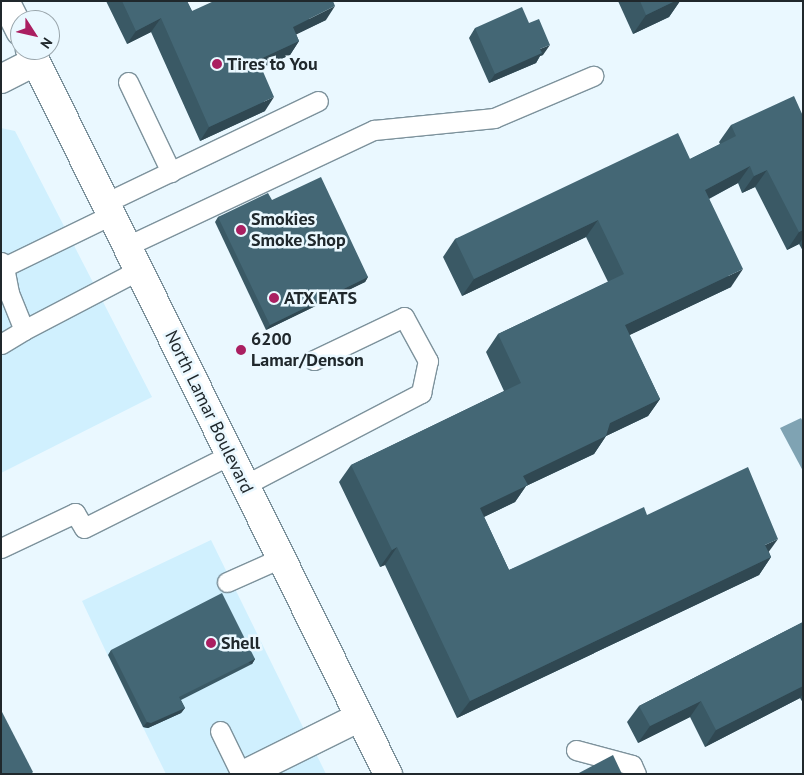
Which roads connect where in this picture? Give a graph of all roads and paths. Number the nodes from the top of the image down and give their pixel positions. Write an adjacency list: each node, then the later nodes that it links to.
1 (27, 60): 4 (main road)
2 (34, 60): 8 (main road, North Lamar Boulevard)
3 (593, 76): 9 (lane)
4 (1, 79)
5 (128, 82): 7 (lane)
6 (318, 101): 7 (lane)
7 (171, 172): 8 (lane)
8 (108, 209): 9 (main road, North Lamar Boulevard); 10 (lane)
9 (133, 258): 12 (lane); 15 (main road, North Lamar Boulevard)
10 (3, 265): 11 (lane)
11 (5, 295): 12 (lane)
12 (24, 330): 13 (lane)
13 (1, 344)
14 (314, 360): 16 (lane)
15 (230, 455): 16 (main road, North Lamar Boulevard); 17 (lane)
16 (245, 485): 18 (main road, North Lamar Boulevard)
17 (1, 548)
18 (281, 558): 19 (lane); 20 (main road, North Lamar Boulevard)
19 (227, 582)
20 (360, 716): 23 (main road); 24 (main road, North Lamar Boulevard)
21 (220, 731): 23 (lane)
22 (576, 750): 25 (lane)
23 (243, 774)
24 (388, 774)
25 (636, 774)

